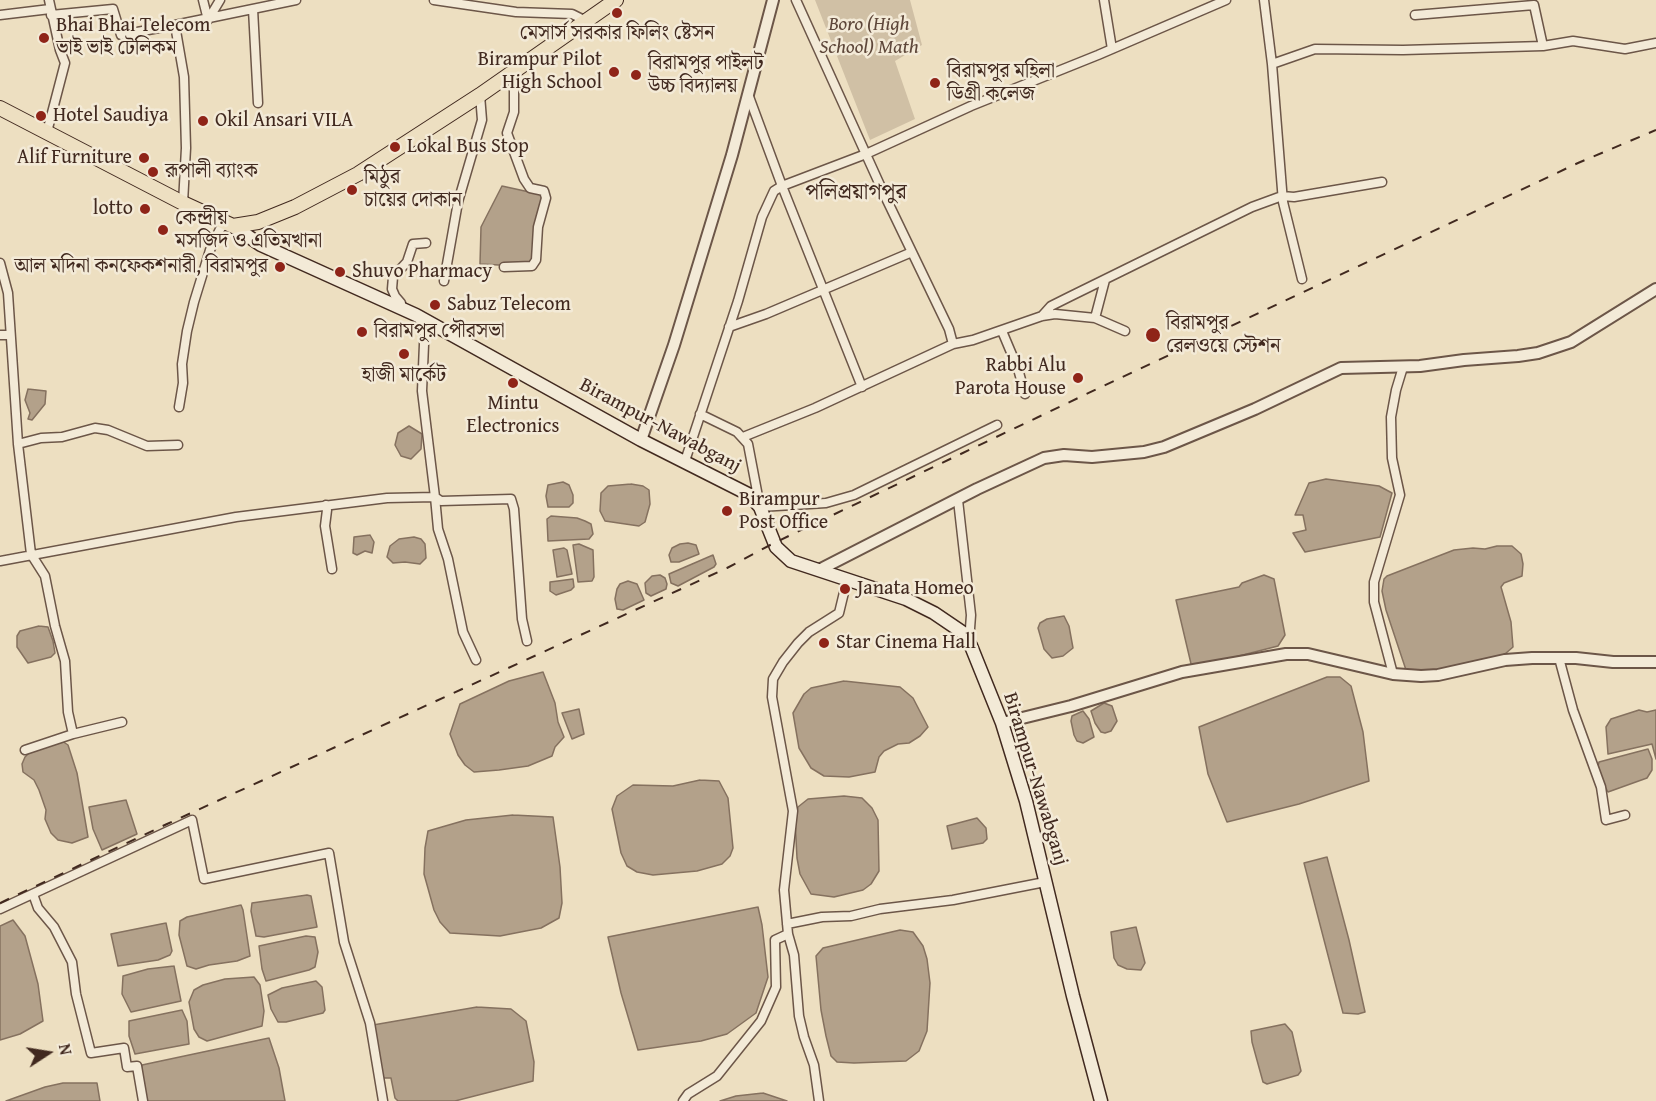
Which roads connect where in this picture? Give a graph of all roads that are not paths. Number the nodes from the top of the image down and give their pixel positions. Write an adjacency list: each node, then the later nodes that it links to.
1 (203, 0): 17 (street)
2 (220, 0): 17 (street)
3 (296, 0): 14 (street)
4 (434, 0): 18 (street)
5 (616, 0): 18 (main road)
6 (772, 0): 25 (street)
7 (796, 0): 30 (street)
8 (1104, 0): 22 (street)
9 (1226, 0): 22 (street)
10 (1264, 0): 23 (street)
11 (1534, 3): 16 (street); 21 (street)
12 (113, 4): 13 (street); 19 (street)
13 (50, 8): 15 (street); 29 (street)
14 (253, 9): 17 (street); 27 (street)
15 (0, 15)
16 (1415, 15)
17 (208, 20): 19 (street)
18 (586, 21): 24 (main road)
19 (174, 25): 34 (street)
20 (1656, 43): 21 (street)
21 (1543, 46): 23 (street)
22 (1112, 49): 30 (street)
23 (1272, 64): 33 (street)
24 (512, 73): 26 (main road); 39 (street)
25 (748, 93): 32 (street); 62 (street)
26 (480, 95): 35 (main road); 42 (street)
27 (258, 103)
28 (0, 108): 29 (main road)
29 (47, 132): 34 (main road)
30 (866, 154): 32 (street); 37 (street)
31 (1382, 182): 33 (street)
32 (782, 186): 43 (street); 49 (street)
33 (1282, 196): 40 (street); 41 (street)
34 (183, 203): 35 (main road)
35 (230, 224): 45 (main road, Birampur-Nawabganj); 58 (street)
36 (426, 243): 45 (street)
37 (912, 252): 43 (street); 54 (street)
38 (0, 263): 53 (street)
39 (504, 267)
40 (1302, 279)
41 (1105, 280): 46 (street); 47 (street)
42 (444, 281)
43 (823, 289): 49 (street); 56 (street)
44 (1656, 289): 55 (street)
45 (401, 309): 48 (main road, Birampur-Nawabganj)
46 (1042, 316): 47 (street); 50 (street)
47 (1095, 318): 51 (street)
48 (425, 321): 62 (main road, Birampur-Nawabganj); 66 (street)
49 (729, 327): 59 (street)
50 (1002, 331): 54 (street); 57 (street)
51 (1125, 331)
52 (0, 335): 53 (street)
53 (10, 335): 63 (street)
54 (953, 344): 56 (street)
55 (1403, 367): 67 (street); 80 (street)
56 (862, 387): 61 (street)
57 (1025, 394)
58 (179, 406)
59 (700, 414): 61 (street); 65 (street)
60 (997, 424): 69 (street)
61 (743, 437): 69 (street)
62 (641, 440): 65 (main road, Birampur-Nawabganj)
63 (18, 444): 64 (street); 70 (street)
64 (178, 445)
65 (685, 460): 69 (main road, Birampur-Nawabganj)
66 (435, 497): 68 (street); 75 (street); 78 (street)
67 (958, 500): 73 (street); 76 (street)
68 (326, 505): 70 (street); 72 (street)
69 (760, 507): 73 (main road, Birampur-Nawabganj)
70 (31, 554): 71 (street); 83 (street)
71 (0, 561)
72 (333, 569)
73 (819, 570): 74 (main road, Birampur-Nawabganj)
74 (847, 580): 76 (main road, Birampur-Nawabganj); 89 (street)
75 (527, 641)
76 (969, 642): 82 (main road, Birampur-Nawabganj)
77 (1559, 658): 79 (street); 80 (street); 85 (street)
78 (476, 660)
79 (1656, 662)
80 (1393, 674): 82 (street)
81 (122, 722): 83 (street)
82 (1002, 723): 86 (main road, Birampur-Nawabganj)
83 (73, 734): 84 (street)
84 (25, 750)
85 (1625, 815)
86 (1046, 882): 89 (street); 95 (main road, Birampur-Nawabganj)
87 (33, 894): 88 (street); 91 (street); 92 (street)
88 (0, 909)
89 (787, 924): 90 (street)
90 (788, 934): 93 (street); 94 (street)
91 (143, 1101)
92 (383, 1101)
93 (683, 1101)
94 (819, 1101)
95 (1101, 1101)

